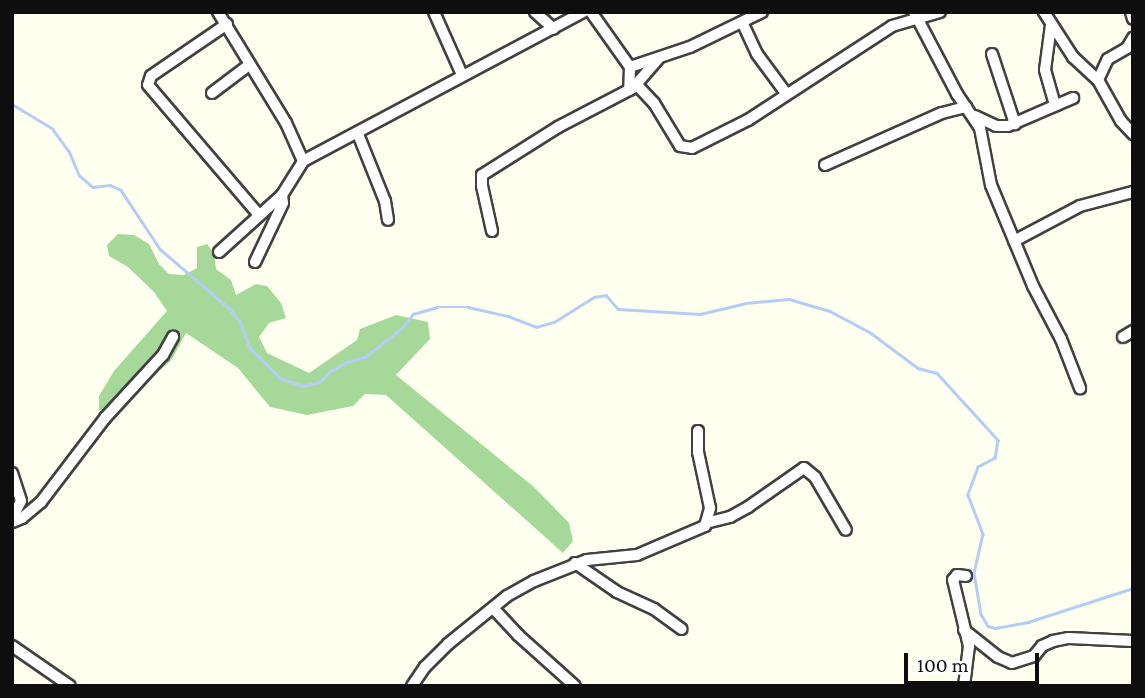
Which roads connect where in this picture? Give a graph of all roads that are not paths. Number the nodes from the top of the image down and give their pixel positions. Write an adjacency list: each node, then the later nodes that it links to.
1 (434, 12): 21 (street)
2 (535, 12): 15 (street)
3 (583, 12): 15 (street)
4 (591, 12): 20 (street)
5 (762, 12): 13 (street)
6 (940, 12): 10 (street)
7 (1044, 12): 14 (street)
8 (1131, 12): 11 (street)
9 (220, 13): 12 (street)
10 (916, 15): 24 (street); 28 (street)
11 (1133, 19)
12 (227, 24): 19 (street); 36 (street)
13 (743, 24): 18 (street); 24 (street)
14 (1051, 25): 22 (street); 27 (street)
15 (554, 29): 21 (street)
16 (1133, 38): 22 (street)
17 (992, 54): 29 (street)
18 (658, 59): 20 (street); 23 (street)
19 (249, 65): 25 (street); 32 (street)
20 (630, 67): 23 (street)
21 (462, 75): 30 (street)
22 (1098, 80): 31 (street)
23 (633, 87): 24 (street); 38 (street)
24 (785, 92)
25 (212, 93)
26 (1073, 98): 27 (street)
27 (1055, 106): 29 (street)
28 (968, 111): 29 (street); 33 (street); 39 (street)
29 (1015, 124)
30 (358, 134): 32 (street); 37 (street)
31 (1133, 134)
32 (303, 161): 35 (street)
33 (825, 165)
34 (1133, 191): 39 (street)
35 (282, 195): 36 (street); 41 (street)
36 (258, 214): 40 (street)
37 (388, 220)
38 (492, 231)
39 (1014, 241): 45 (street)
40 (219, 253)
41 (256, 262)
42 (1133, 331): 44 (street)
43 (173, 337): 48 (street)
44 (1123, 337)
45 (1080, 388)
46 (698, 431): 49 (street)
47 (12, 473): 48 (street)
48 (12, 520)
49 (706, 523): 50 (street); 51 (street)
50 (846, 530)
51 (575, 564): 53 (street); 54 (street)
52 (966, 576): 55 (street)
53 (493, 608): 59 (street); 60 (street)
54 (682, 629)
55 (964, 630): 56 (street); 61 (street)
56 (1133, 641)
57 (12, 646): 58 (street)
58 (70, 686)
59 (412, 686)
60 (575, 686)
61 (964, 686)

